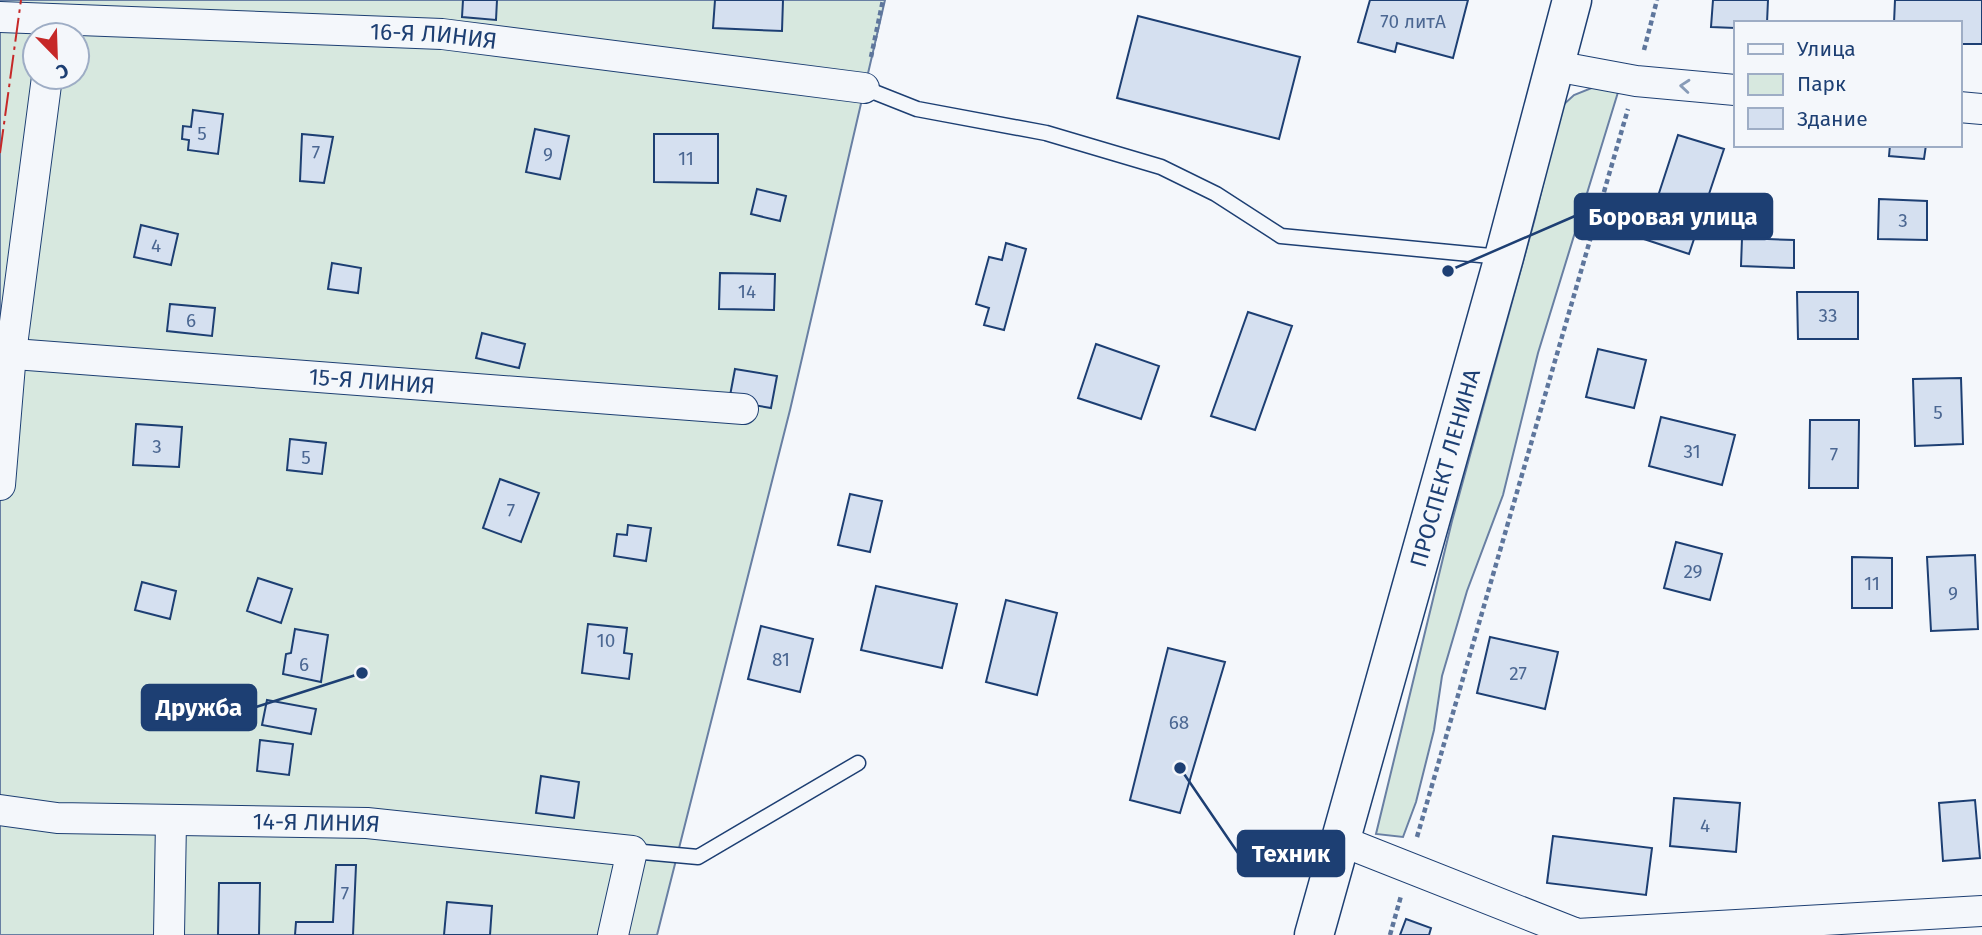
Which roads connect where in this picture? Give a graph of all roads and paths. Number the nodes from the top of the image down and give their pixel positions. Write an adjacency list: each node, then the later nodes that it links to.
1 (883, 0): 9 (path)
2 (1572, 0): 7 (main road, ПРОСПЕКТ ЛЕНИНА)
3 (1647, 0): 4 (path)
4 (1657, 1): 8 (path)
5 (0, 17): 6 (street, 16-Я ЛИНИЯ)
6 (55, 18): 9 (street, 16-Я ЛИНИЯ)
7 (1555, 66): 8 (street); 15 (main road, ПРОСПЕКТ ЛЕНИНА)
8 (1636, 81): 10 (street, one-way to 8); 24 (path)
9 (864, 88): 15 (lane)
10 (1734, 90)
11 (45, 91): 16 (street)
12 (1961, 107): 13 (street)
13 (1982, 109): 14 (street)
14 (1982, 119)
15 (1504, 257): 22 (main road, ПРОСПЕКТ ЛЕНИНА)
16 (6, 353): 17 (street, 15-Я ЛИНИЯ); 18 (street)
17 (743, 409)
18 (0, 485)
19 (858, 763): 23 (lane)
20 (0, 810): 21 (street, 14-Я ЛИНИЯ)
21 (171, 821): 23 (street, 14-Я ЛИНИЯ); 26 (street)
22 (1339, 840): 24 (street); 28 (main road, ПРОСПЕКТ ЛЕНИНА)
23 (632, 851): 27 (street)
24 (1409, 867): 25 (street); 29 (path)
25 (1982, 911)
26 (169, 935)
27 (613, 935)
28 (1314, 935)
29 (1390, 935)

